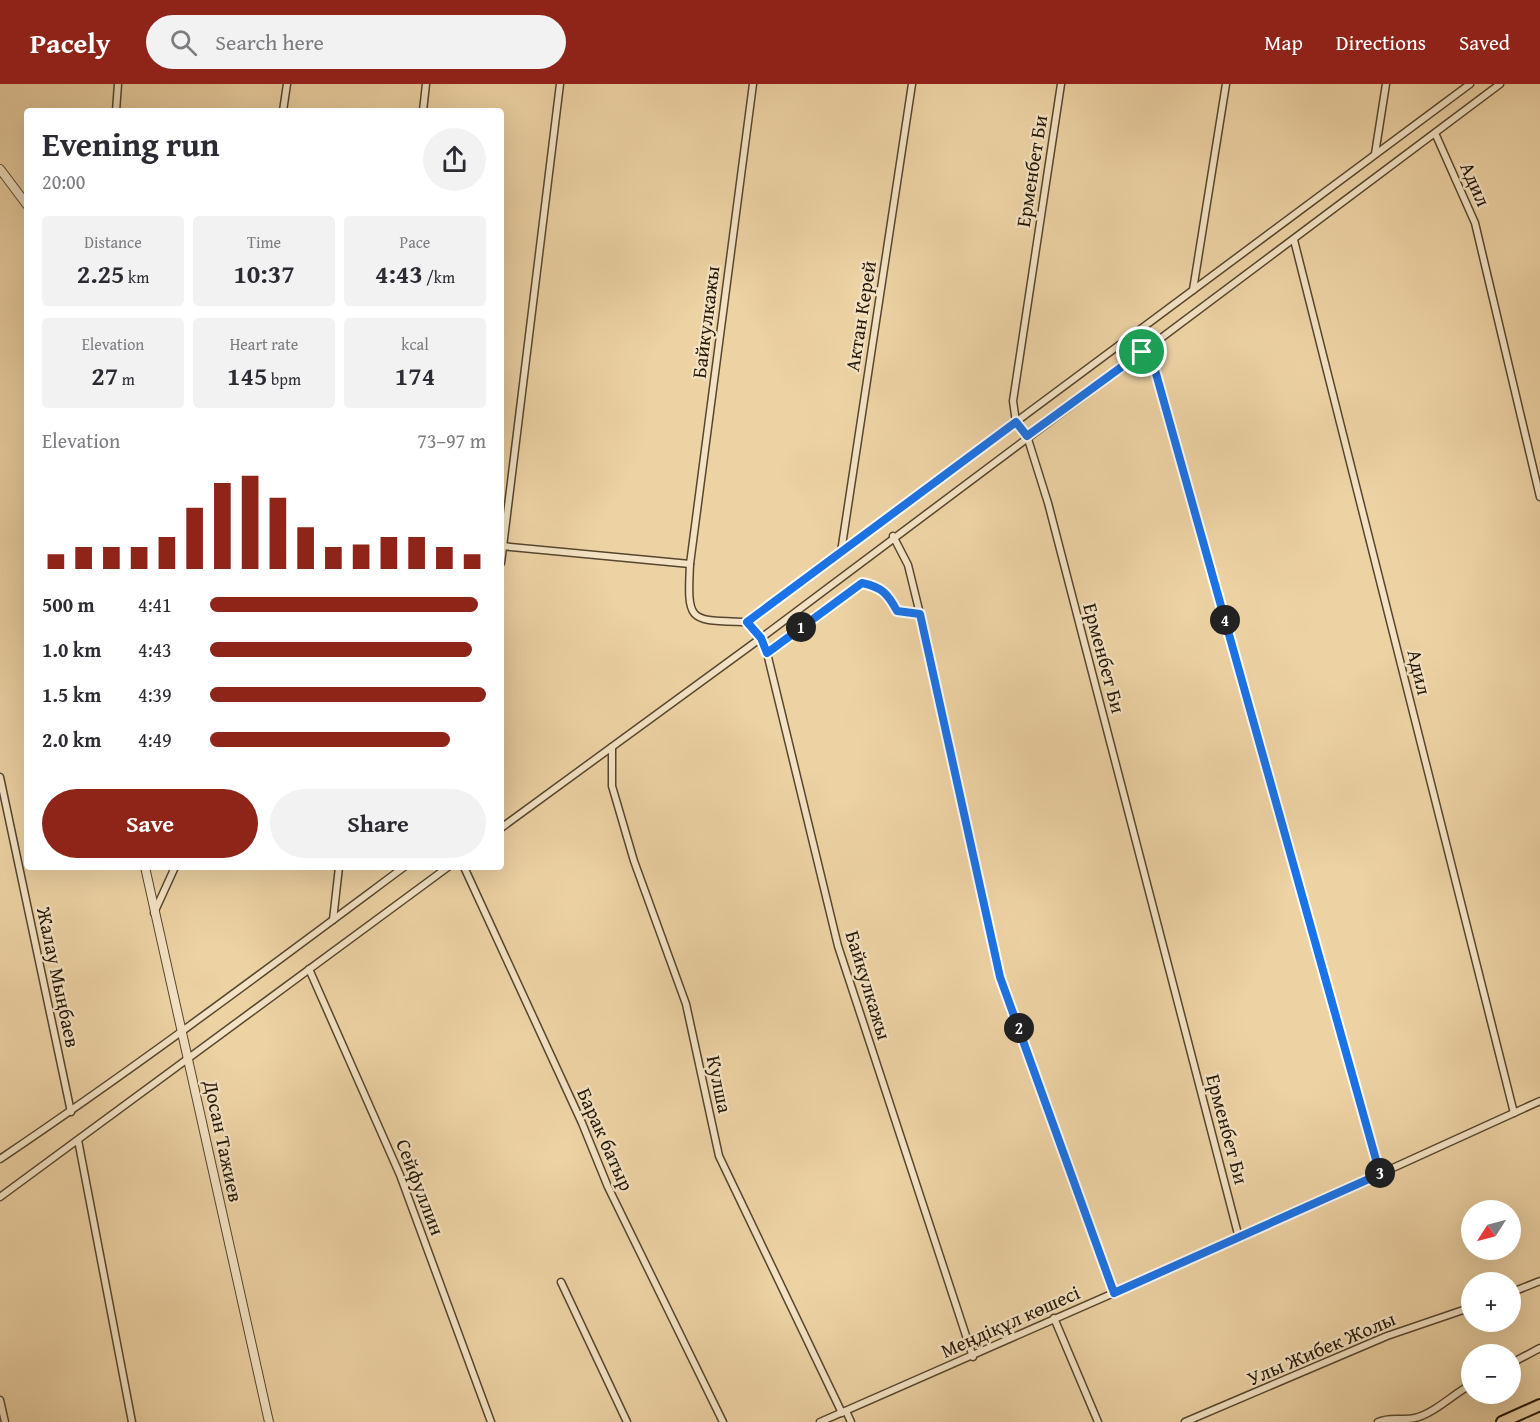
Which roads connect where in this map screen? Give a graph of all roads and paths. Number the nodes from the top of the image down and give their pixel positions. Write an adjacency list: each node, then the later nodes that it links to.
1 (118, 84): 12 (street)
2 (286, 84): 13 (street)
3 (426, 84): 14 (street)
4 (560, 84): 25 (street)
5 (753, 84): 29 (street, Байкулкажы)
6 (912, 84): 28 (street, Актан Керей)
7 (1061, 84): 22 (street, Ерменбет Би)
8 (1226, 84): 20 (street)
9 (1386, 84): 16 (street)
10 (1470, 84): 16 (street)
11 (1500, 84): 15 (street)
12 (116, 108)
13 (283, 108)
14 (423, 108)
15 (1435, 133): 19 (street); 24 (street, Адил)
16 (1375, 154): 20 (street)
17 (0, 169): 18 (street)
18 (24, 201)
19 (1294, 240): 21 (street); 50 (street, Адил)
20 (1193, 290): 22 (street)
21 (1142, 352): 23 (street); 53 (street)
22 (1016, 422): 23 (street, Ерменбет Би); 28 (street)
23 (1027, 436): 26 (street); 55 (street, Ерменбет Би)
24 (1540, 497)
25 (504, 530)
26 (893, 536): 30 (street); 32 (street)
27 (504, 546): 29 (street)
28 (841, 552): 31 (street)
29 (690, 564): 31 (street, Байкулкажы)
30 (920, 614): 33 (street); 59 (street)
31 (747, 622): 32 (street, Байкулкажы)
32 (761, 638): 33 (street, Байкулкажы); 34 (street)
33 (767, 653): 63 (street, Байкулкажы)
34 (612, 747): 36 (street); 68 (street, Кулша)
35 (0, 777): 49 (street, Жалау Мыңбаев)
36 (504, 826)
37 (146, 870): 43 (street, Досан Тажиев)
38 (174, 870): 43 (street)
39 (339, 870): 44 (street)
40 (400, 870): 44 (street)
41 (444, 870): 45 (street)
42 (465, 870): 74 (street, Барак батыр)
43 (154, 913): 46 (street, Досан Тажиев)
44 (333, 920): 46 (street)
45 (309, 969): 47 (street); 72 (street, Сейфуллин)
46 (182, 1029): 47 (street, Досан Тажиев); 49 (street)
47 (189, 1058): 51 (street); 71 (street, Досан Тажиев)
48 (1540, 1101): 50 (street, Меңдіқұл көшесі)
49 (71, 1112): 52 (street)
50 (1514, 1113): 53 (street, Меңдіқұл көшесі)
51 (78, 1140): 54 (street); 70 (street)
52 (0, 1159)
53 (1380, 1174): 55 (street, Меңдіқұл көшесі)
54 (0, 1197)
55 (1239, 1238): 59 (street, Меңдіқұл көшесі)
56 (1540, 1281): 58 (street)
57 (561, 1282): 73 (street)
58 (1521, 1289)
59 (1114, 1293): 61 (street, Меңдіқұл көшесі)
60 (1461, 1311): 78 (street, Улы Жибек Жолы)
61 (1054, 1318): 63 (street, Меңдіқұл көшесі); 77 (street)
62 (1540, 1348): 64 (street)
63 (973, 1357): 68 (street, Меңдіқұл көшесі)
64 (1521, 1358)
65 (1461, 1392): 79 (street)
66 (0, 1400): 69 (street)
67 (1540, 1405): 80 (highway)
68 (844, 1412): 75 (street, Меңдіқұл көшесі); 76 (street, Кулша)
69 (5, 1422)
70 (132, 1422)
71 (269, 1422)
72 (491, 1422)
73 (627, 1422)
74 (723, 1422)
75 (820, 1422)
76 (851, 1422)
77 (1098, 1422)
78 (1185, 1422)
79 (1378, 1422)
80 (1502, 1422)

